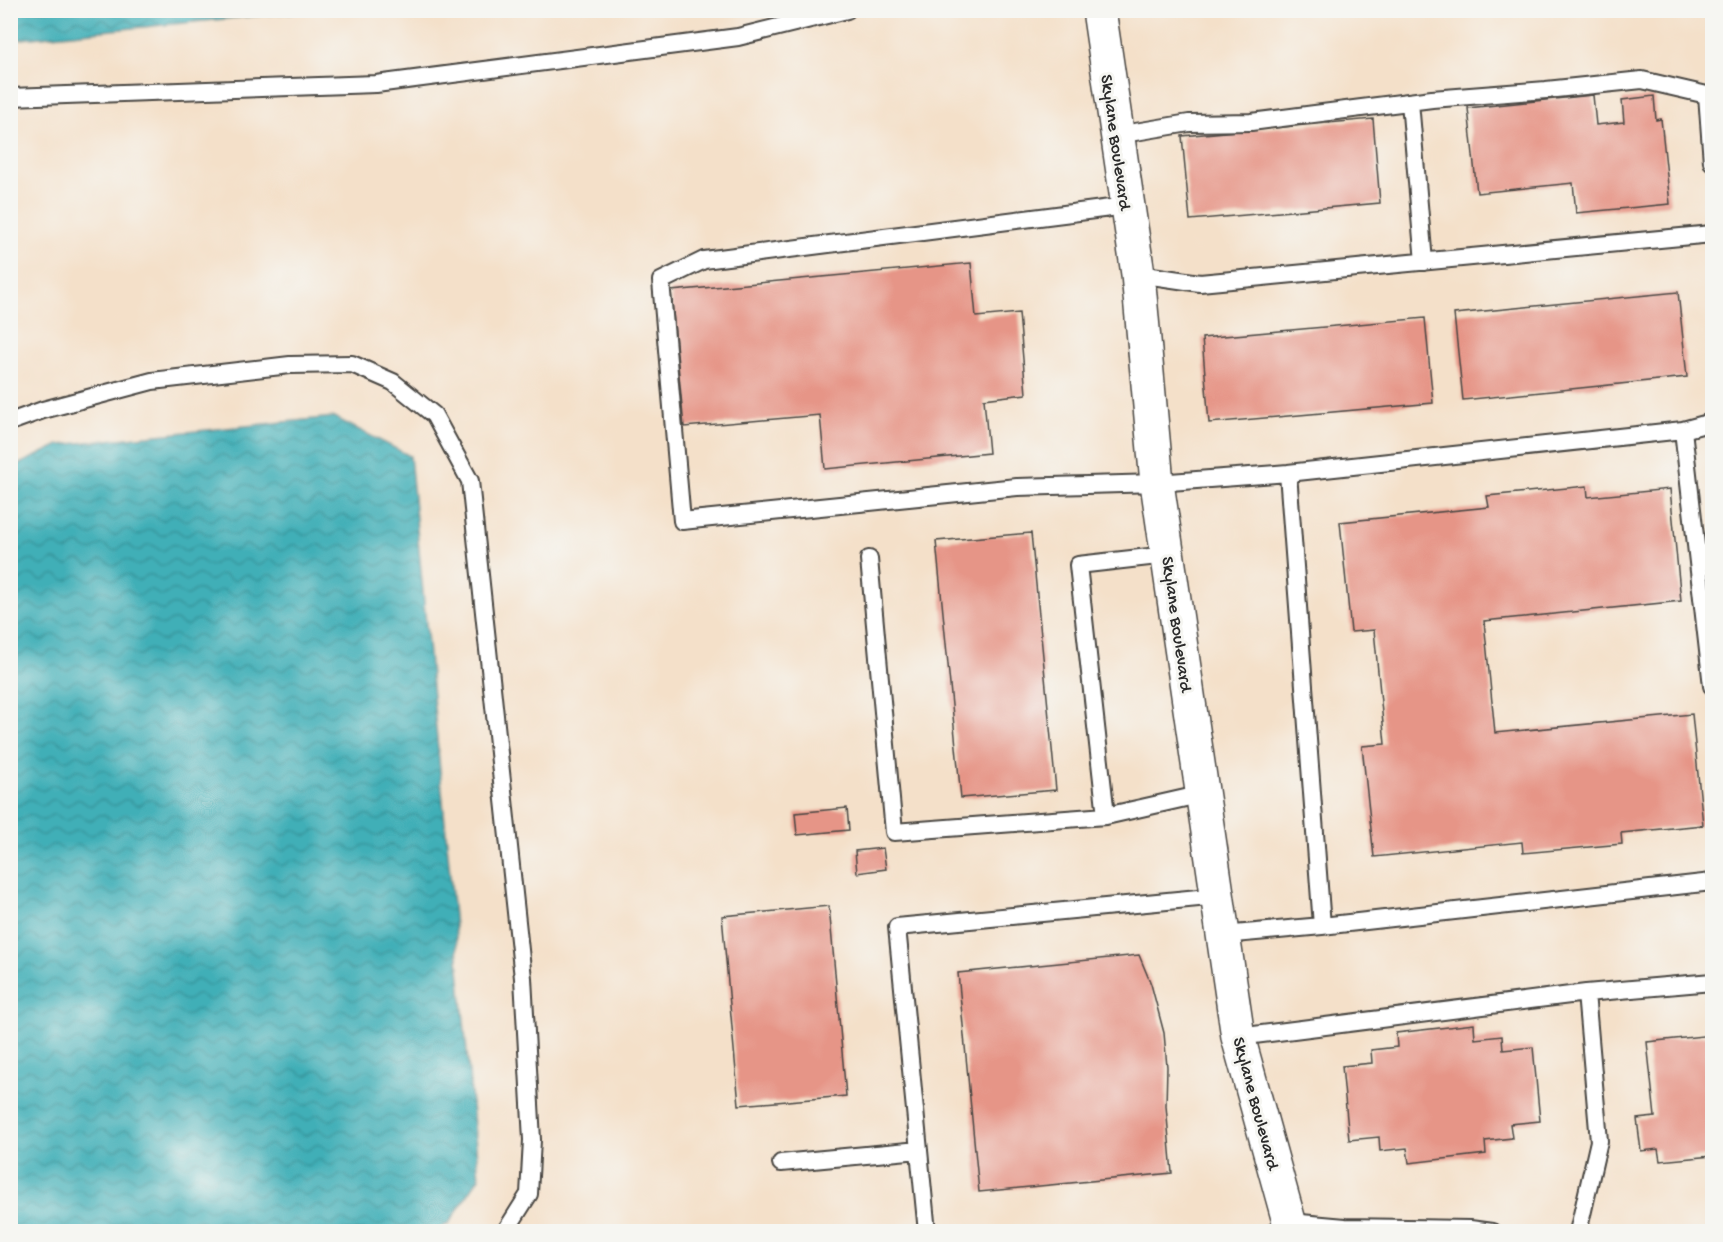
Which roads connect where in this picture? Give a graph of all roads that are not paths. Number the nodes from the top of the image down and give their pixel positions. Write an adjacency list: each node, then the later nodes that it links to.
1 (847, 10): 4 (lane)
2 (1098, 10): 6 (street, Skylane Boulevard)
3 (1710, 95): 5 (lane); 7 (lane)
4 (10, 97)
5 (1410, 102): 6 (lane); 10 (lane)
6 (1117, 135): 8 (street, Skylane Boulevard)
7 (1713, 162)
8 (1126, 206): 11 (street, Skylane Boulevard); 16 (lane)
9 (1713, 234): 10 (lane)
10 (1424, 262): 11 (lane)
11 (1138, 274): 16 (street, Skylane Boulevard)
12 (10, 422): 32 (lane)
13 (1713, 422): 14 (lane)
14 (1683, 430): 15 (lane); 19 (lane)
15 (1288, 473): 16 (lane); 24 (lane)
16 (1157, 483): 17 (street, Skylane Boulevard)
17 (1167, 555): 20 (street, Skylane Boulevard); 21 (lane)
18 (869, 559): 21 (lane)
19 (1713, 686)
20 (1203, 794): 21 (lane); 23 (street, Skylane Boulevard)
21 (1106, 816)
22 (1713, 882): 24 (lane)
23 (1219, 896): 25 (street, Skylane Boulevard); 29 (lane)
24 (1322, 926): 25 (lane)
25 (1223, 935): 28 (street, Skylane Boulevard)
26 (1713, 982): 27 (lane)
27 (1587, 993): 28 (lane); 35 (lane)
28 (1238, 1038): 31 (street, Skylane Boulevard)
29 (919, 1150): 30 (lane); 33 (lane)
30 (781, 1163)
31 (1286, 1228): 34 (lane)
32 (505, 1232)
33 (927, 1232)
34 (1492, 1232)
35 (1578, 1232)

